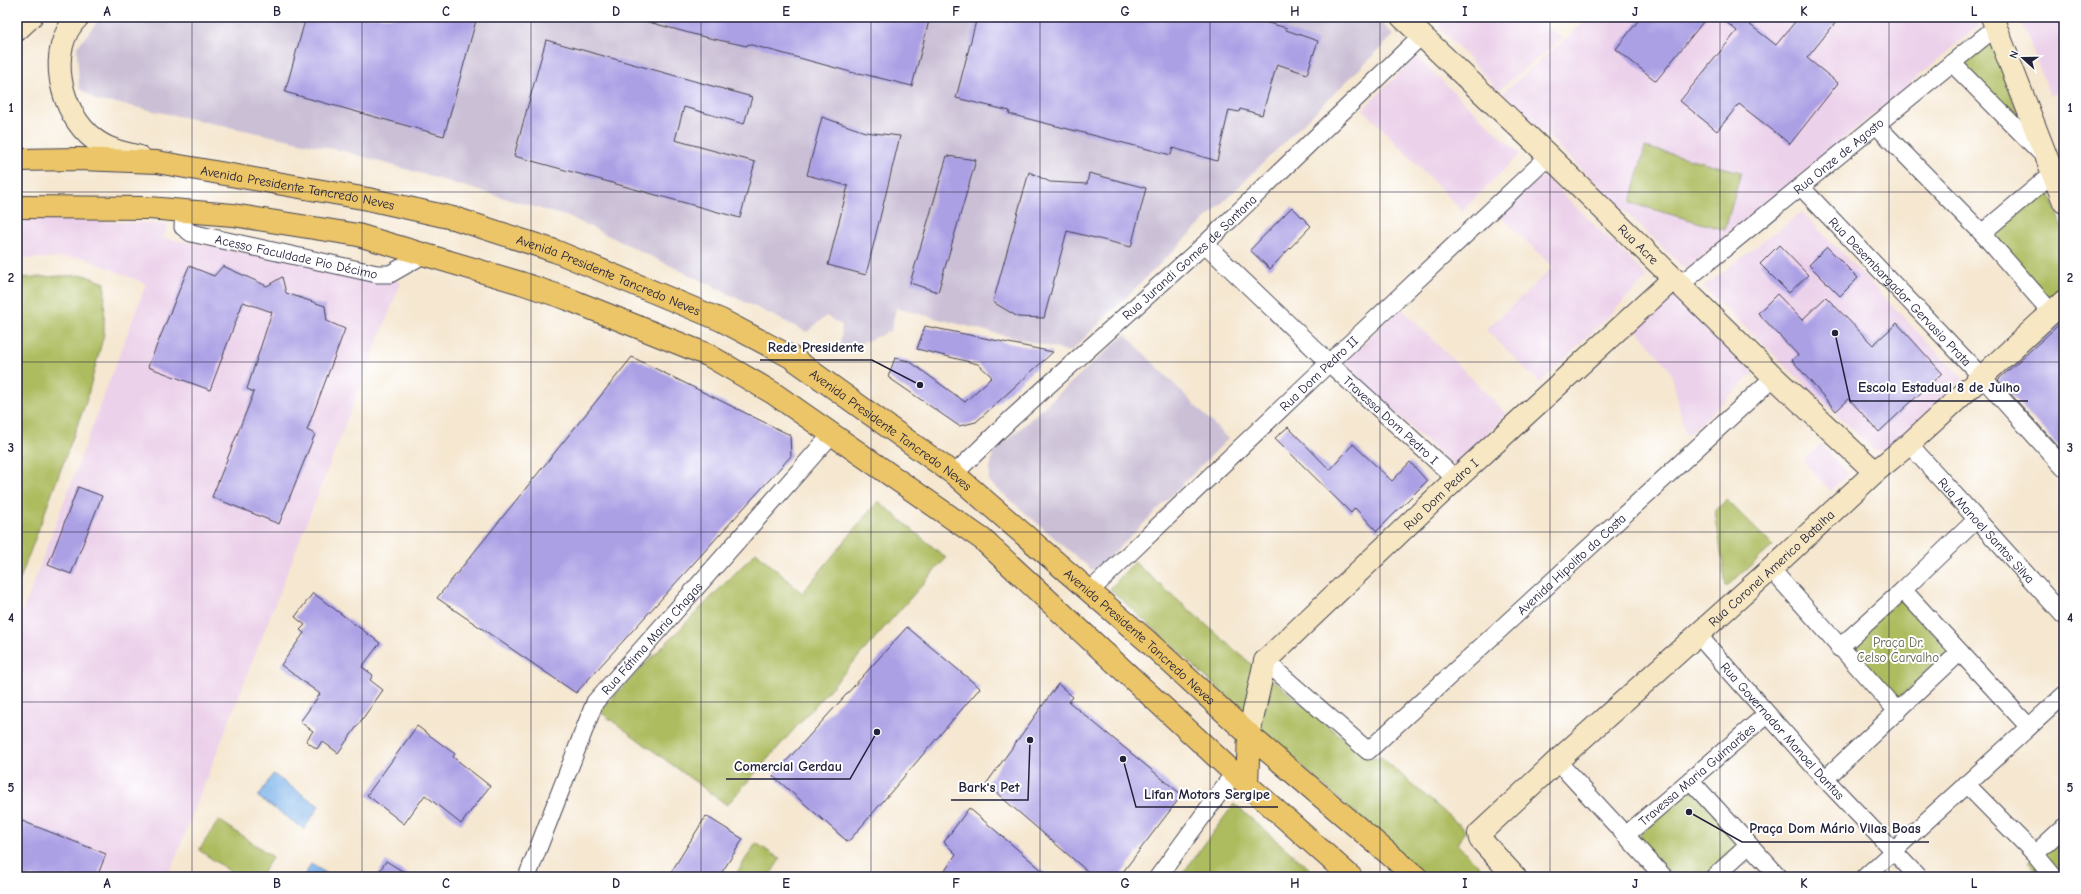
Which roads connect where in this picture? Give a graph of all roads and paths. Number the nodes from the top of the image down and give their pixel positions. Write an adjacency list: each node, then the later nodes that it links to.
1 (31, 17): 5 (street)
2 (78, 17): 11 (street)
3 (1402, 17): 6 (street, Rua Acre)
4 (1994, 22): 7 (street, Rua Onze de Agosto); 12 (street)
5 (17, 30)
6 (1421, 36): 9 (street, Rua Acre); 18 (street, Rua Jurandi Gomes de Santana)
7 (1952, 63): 8 (street, Rua Onze de Agosto); 12 (street)
8 (1876, 125): 13 (street, Rua Onze de Agosto); 17 (street)
9 (1549, 156): 20 (street, Rua Acre); 22 (street, Rua Dom Pedro II)
10 (17, 160): 11 (main road, Avenida Presidente Tancredo Neves)
11 (157, 162): 29 (main road, Avenida Presidente Tancredo Neves)
12 (2050, 166): 14 (street); 17 (street)
13 (1801, 187): 20 (street, Rua Onze de Agosto); 24 (street, Rua Desembargador Gervasio Prata)
14 (2064, 202)
15 (17, 207): 16 (main road)
16 (184, 211): 19 (main road); 19 (street, Acesso Faculdade Pio Décimo)
17 (1982, 233): 21 (street)
18 (1205, 244): 22 (street, Travessa Dom Pedro I); 29 (street, Rua Jurandi Gomes de Santana)
19 (423, 255): 25 (main road)
20 (1677, 281): 23 (street, Rua Acre); 30 (street, Rua Dom Pedro I)
21 (2058, 306): 24 (street, Rua Coronel Americo Batalha)
22 (1329, 363): 30 (street, Travessa Dom Pedro I); 34 (street, Rua Dom Pedro II)
23 (1774, 377): 28 (street, Rua Acre); 39 (street, Avenida Hipolito da Costa)
24 (1982, 377): 26 (street, Rua Coronel Americo Batalha); 27 (street, Rua Desembargador Gervasio Prata)
25 (832, 434): 47 (main road); 55 (street, Rua Fátima Maria Chagas)
26 (1909, 444): 28 (street, Rua Coronel Americo Batalha); 31 (street, Rua Manoel Santos Silva)
27 (2064, 468)
28 (1875, 472): 32 (street, Rua Coronel Americo Batalha)
29 (954, 474): 34 (main road, Avenida Presidente Tancredo Neves)
30 (1456, 479): 39 (street, Rua Dom Pedro I)
31 (1977, 519): 33 (street); 35 (street, Rua Manoel Santos Silva)
32 (1771, 569): 36 (street, Rua Coronel Americo Batalha); 37 (street)
33 (1904, 590): 37 (street); 38 (street)
34 (1089, 592): 44 (main road, Avenida Presidente Tancredo Neves)
35 (2064, 616)
36 (1698, 635): 42 (street, Rua Governador Manoel Dantas); 45 (street, Rua Coronel Americo Batalha)
37 (1839, 648): 41 (street)
38 (1960, 652): 41 (street); 43 (street)
39 (1265, 661): 44 (street)
40 (2064, 695): 43 (street)
41 (1898, 712): 46 (street)
42 (1767, 714): 46 (street, Rua Governador Manoel Dantas); 48 (street, Travessa Maria Guimarães)
43 (2030, 727): 49 (street)
44 (1244, 730): 47 (main road); 58 (main road, Avenida Presidente Tancredo Neves)
45 (1557, 761): 51 (street); 59 (street, Rua Coronel Americo Batalha)
46 (1825, 778): 53 (street, Rua Governador Manoel Dantas)
47 (1241, 779): 56 (street); 57 (main road)
48 (1690, 780): 51 (street, Travessa Maria Guimarães); 52 (street)
49 (1966, 784): 53 (street); 54 (street)
50 (2064, 827): 54 (street)
51 (1626, 835): 60 (street)
52 (1749, 845): 61 (street); 62 (street)
53 (1894, 851): 63 (street); 64 (street, Rua Governador Manoel Dantas)
54 (2034, 854): 65 (street)
55 (526, 877)
56 (1158, 877)
57 (1351, 877)
58 (1416, 877)
59 (1515, 877)
60 (1664, 877)
61 (1714, 877)
62 (1779, 877)
63 (1865, 877)
64 (1918, 877)
65 (2054, 877)

